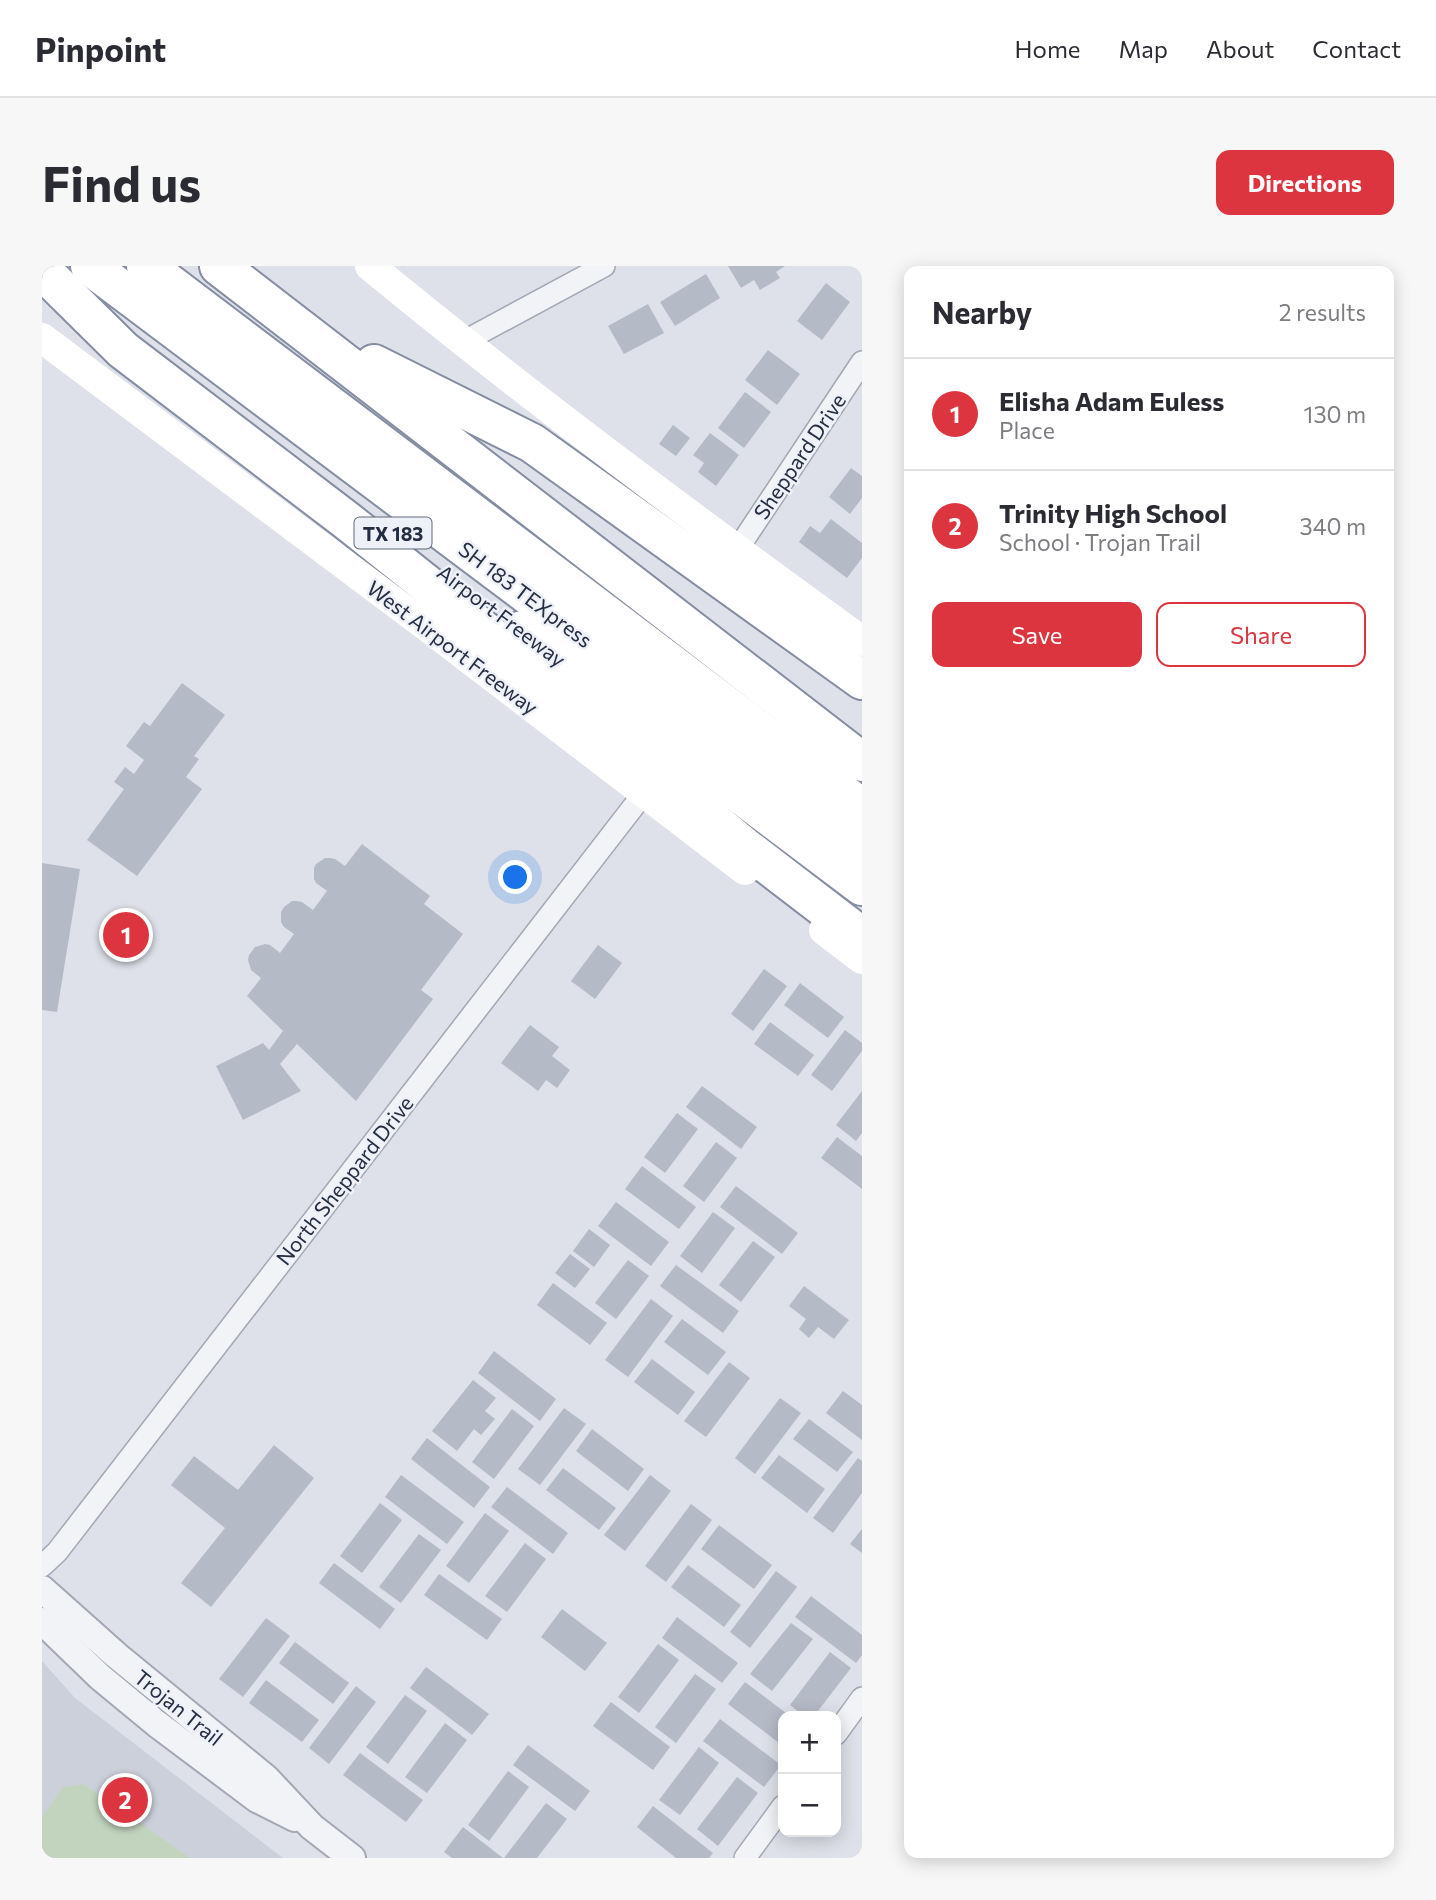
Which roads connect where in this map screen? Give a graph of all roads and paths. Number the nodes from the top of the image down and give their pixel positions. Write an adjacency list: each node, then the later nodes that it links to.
1 (90, 266): 17 (highway, SH 183 TEXpress)
2 (146, 266): 16 (highway, SH 183 TEXpress)
3 (219, 266): 7 (highway)
4 (370, 266): 9 (main road)
5 (604, 266): 9 (street)
6 (42, 269): 18 (highway, Airport Freeway / TX 183); 19 (highway)
7 (294, 324): 13 (highway); 14 (highway)
8 (42, 338): 15 (main road, West Airport Freeway)
9 (463, 342): 11 (main road)
10 (862, 362): 11 (street, Sheppard Drive)
11 (737, 550): 12 (main road)
12 (862, 641)
13 (862, 680)
14 (862, 762)
15 (643, 793): 20 (main road, West Airport Freeway); 21 (street, North Sheppard Drive)
16 (862, 808)
17 (862, 846)
18 (862, 886)
19 (862, 937)
20 (862, 959)
21 (42, 1566)
22 (42, 1590): 27 (street, Trojan Trail)
23 (42, 1621): 27 (street, Trojan Trail)
24 (862, 1698): 25 (street)
25 (841, 1727)
26 (778, 1813): 29 (street)
27 (312, 1827): 28 (street, Trojan Trail)
28 (352, 1858)
29 (745, 1858)

